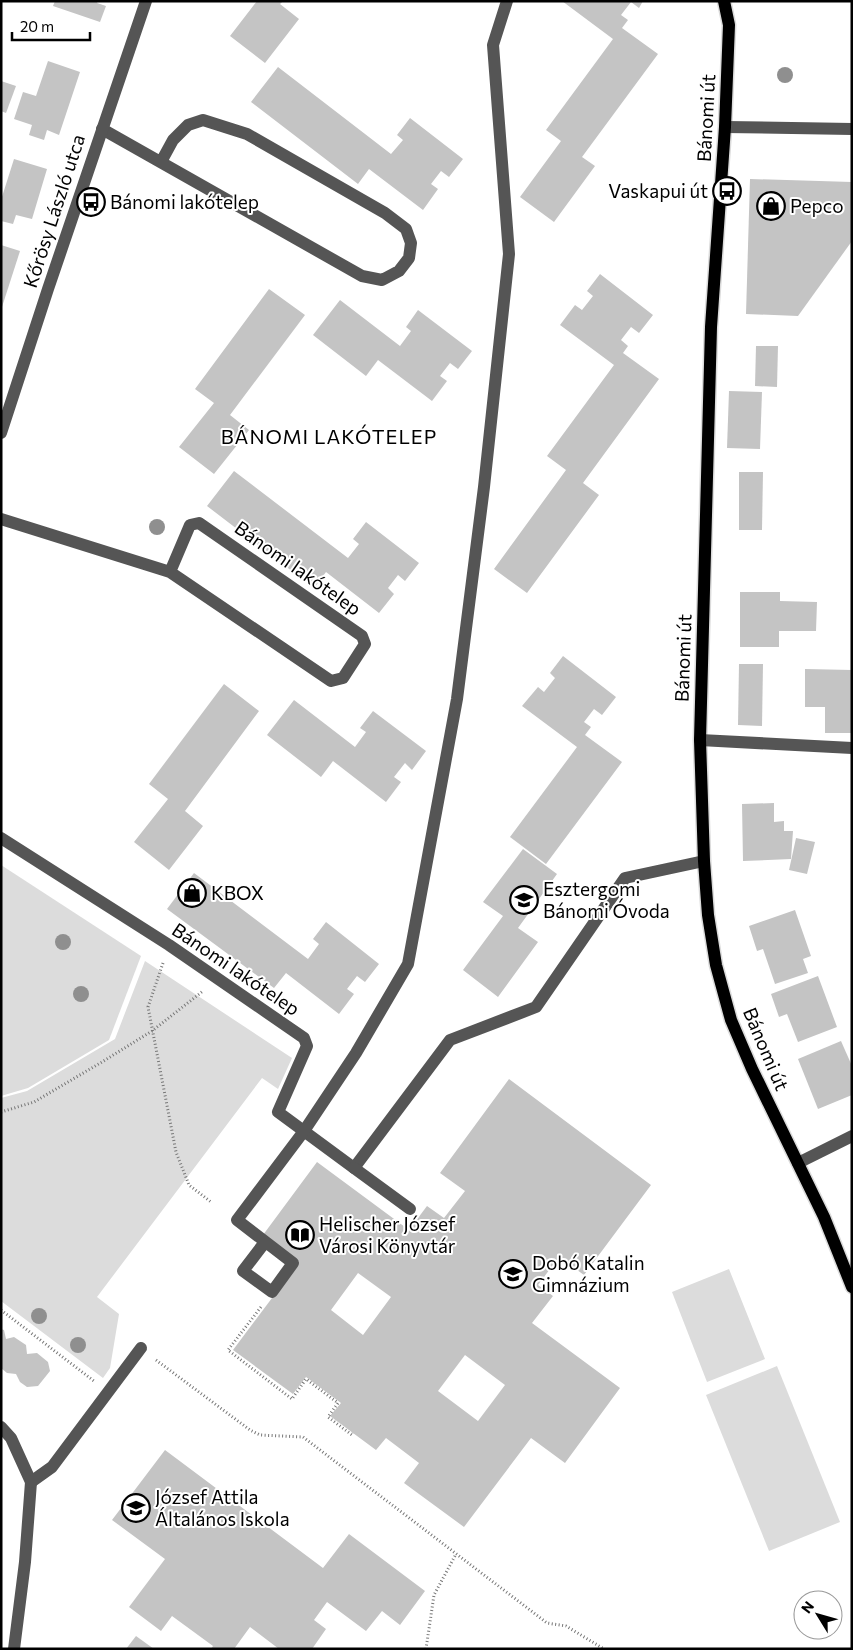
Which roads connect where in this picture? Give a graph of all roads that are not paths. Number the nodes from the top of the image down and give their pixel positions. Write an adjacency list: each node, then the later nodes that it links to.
1 (146, 1): 5 (street, Kőrösy László utca)
2 (507, 1): 15 (street)
3 (724, 1): 4 (main road, Bánomi út)
4 (725, 126): 6 (street); 11 (main road, Bánomi út)
5 (102, 129): 7 (street); 8 (street, Kőrösy László utca)
6 (852, 129)
7 (161, 162): 7 (street)
8 (1, 433)
9 (1, 519): 10 (street, Bánomi lakótelep)
10 (170, 572): 10 (street, Bánomi lakótelep)
11 (700, 740): 12 (street); 14 (main road, Bánomi út)
12 (852, 748)
13 (1, 838): 15 (street, Bánomi lakótelep)
14 (704, 861): 17 (main road, Bánomi út); 18 (street)
15 (304, 1131): 18 (street); 20 (street)
16 (852, 1136): 17 (street)
17 (798, 1163): 21 (main road, Bánomi út)
18 (354, 1168): 19 (street)
19 (410, 1209)
20 (265, 1242): 20 (street)
21 (852, 1287)
22 (141, 1348): 24 (street)
23 (1, 1427): 24 (street)
24 (31, 1482): 25 (street)
25 (14, 1649)

